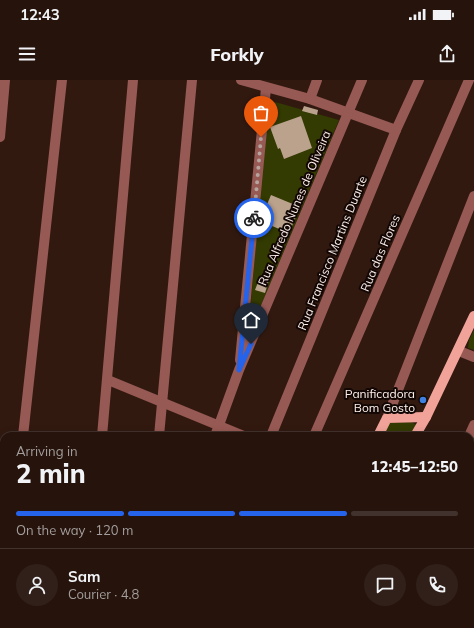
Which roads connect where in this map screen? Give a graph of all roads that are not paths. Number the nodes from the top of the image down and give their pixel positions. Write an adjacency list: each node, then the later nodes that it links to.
1 (5, 80): 16 (street)
2 (62, 80): 27 (street)
3 (133, 80): 22 (street)
4 (192, 80): 23 (street)
5 (240, 80): 11 (street)
6 (279, 80): 12 (street)
7 (317, 80): 13 (street)
8 (362, 80): 14 (street, Rua Alfredo Nunes de Oliveira)
9 (419, 80): 15 (street, Rua Francisco Martins Duarte)
10 (469, 80): 33 (street, Rua das Flores)
11 (266, 88): 12 (street); 21 (street)
12 (278, 91): 13 (street)
13 (310, 99): 14 (street)
14 (350, 112): 15 (street); 21 (street, Rua Alfredo Nunes de Oliveira)
15 (396, 130): 32 (street, Rua Francisco Martins Duarte)
16 (0, 137)
17 (474, 196): 25 (street)
18 (474, 316): 19 (main road)
19 (459, 351): 20 (street); 24 (main road)
20 (474, 358)
21 (239, 370): 26 (street, Rua Alfredo Nunes de Oliveira)
22 (108, 380): 23 (street); 28 (street)
23 (163, 403): 26 (street); 29 (street)
24 (426, 417): 25 (main road); 35 (main road)
25 (387, 418): 34 (main road)
26 (219, 425): 30 (street, Rua Alfredo Nunes de Oliveira); 31 (street)
27 (23, 432)
28 (102, 432)
29 (159, 432)
30 (216, 432)
31 (235, 432)
32 (273, 432)
33 (316, 432)
34 (380, 432)
35 (417, 432)

